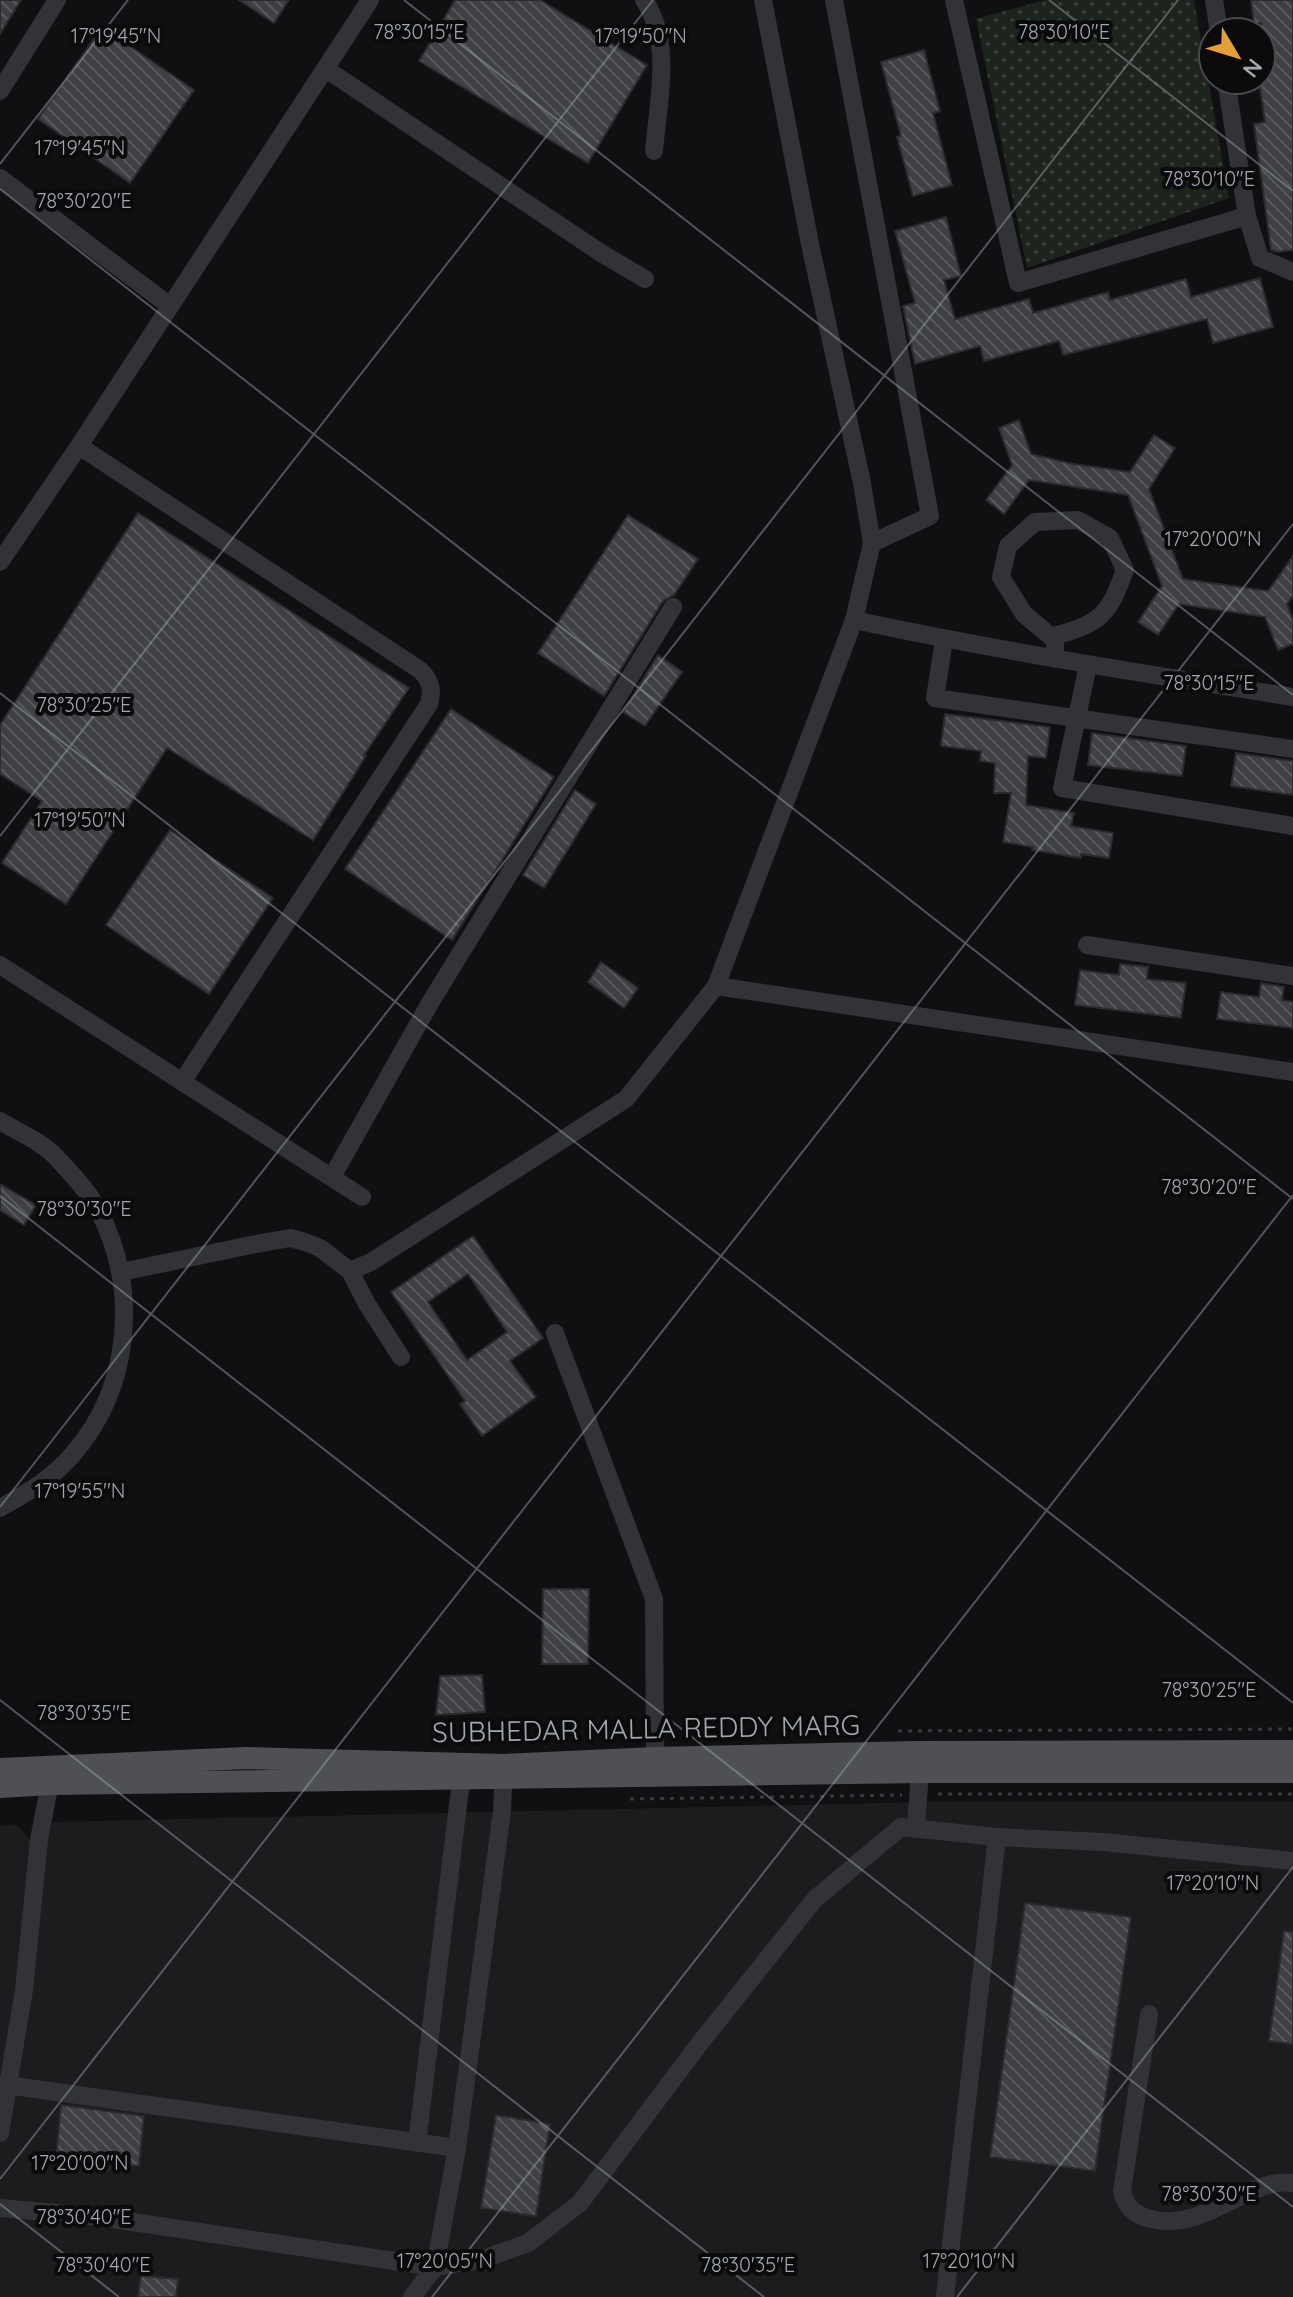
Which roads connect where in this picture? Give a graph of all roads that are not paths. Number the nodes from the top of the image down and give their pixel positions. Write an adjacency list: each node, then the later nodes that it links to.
1 (57, 0): 8 (lane)
2 (370, 0): 7 (lane)
3 (644, 0): 10 (lane)
4 (763, 0): 17 (lane)
5 (834, 0): 17 (lane)
6 (954, 0): 12 (lane)
7 (326, 69): 14 (lane); 15 (lane)
8 (0, 91)
9 (1228, 96): 12 (lane)
10 (654, 151)
11 (0, 178): 15 (lane)
12 (1247, 216): 13 (lane)
13 (1293, 272)
14 (645, 279)
15 (170, 306): 16 (lane)
16 (79, 446): 18 (lane); 34 (lane)
17 (872, 543): 20 (lane)
18 (0, 562)
19 (673, 607): 36 (lane)
20 (854, 620): 21 (lane); 32 (lane)
21 (944, 640): 23 (lane); 26 (lane)
22 (1055, 640): 22 (lane); 23 (lane)
23 (1055, 659): 24 (lane)
24 (1088, 665): 25 (lane); 26 (lane)
25 (1293, 697)
26 (1077, 716): 27 (lane); 28 (lane)
27 (1293, 749)
28 (1293, 826)
29 (1087, 945): 31 (lane)
30 (0, 965): 34 (lane)
31 (1293, 976)
32 (716, 986): 33 (lane); 38 (lane)
33 (1293, 1072)
34 (182, 1082): 36 (lane)
35 (0, 1121): 39 (lane)
36 (332, 1177): 37 (lane)
37 (362, 1197)
38 (350, 1271): 39 (lane); 41 (lane)
39 (121, 1272): 42 (lane)
40 (555, 1333): 44 (lane)
41 (401, 1357)
42 (0, 1508)
43 (1293, 1751): 44 (main road, SUBHEDAR MALLA REDDY MARG)
44 (655, 1758): 47 (main road, SUBHEDAR MALLA REDDY MARG)
45 (0, 1769): 49 (main road, SUBHEDAR MALLA REDDY MARG)
46 (462, 1771): 47 (main road, SUBHEDAR MALLA REDDY MARG); 49 (main road, SUBHEDAR MALLA REDDY MARG); 58 (lane)
47 (504, 1772): 50 (main road, SUBHEDAR MALLA REDDY MARG); 59 (lane)
48 (1293, 1772): 50 (main road, SUBHEDAR MALLA REDDY MARG)
49 (51, 1776): 51 (main road, SUBHEDAR MALLA REDDY MARG); 56 (lane)
50 (920, 1783): 52 (lane)
51 (0, 1787)
52 (916, 1828): 53 (lane); 62 (lane)
53 (997, 1837): 54 (lane); 64 (lane)
54 (1293, 1861)
55 (1149, 2014): 60 (lane)
56 (6, 2085): 57 (lane); 58 (lane)
57 (0, 2133)
58 (417, 2143): 59 (lane)
59 (457, 2148): 62 (lane)
60 (1293, 2183)
61 (0, 2208): 62 (lane)
62 (435, 2267): 63 (lane)
63 (412, 2297)
64 (945, 2297)

